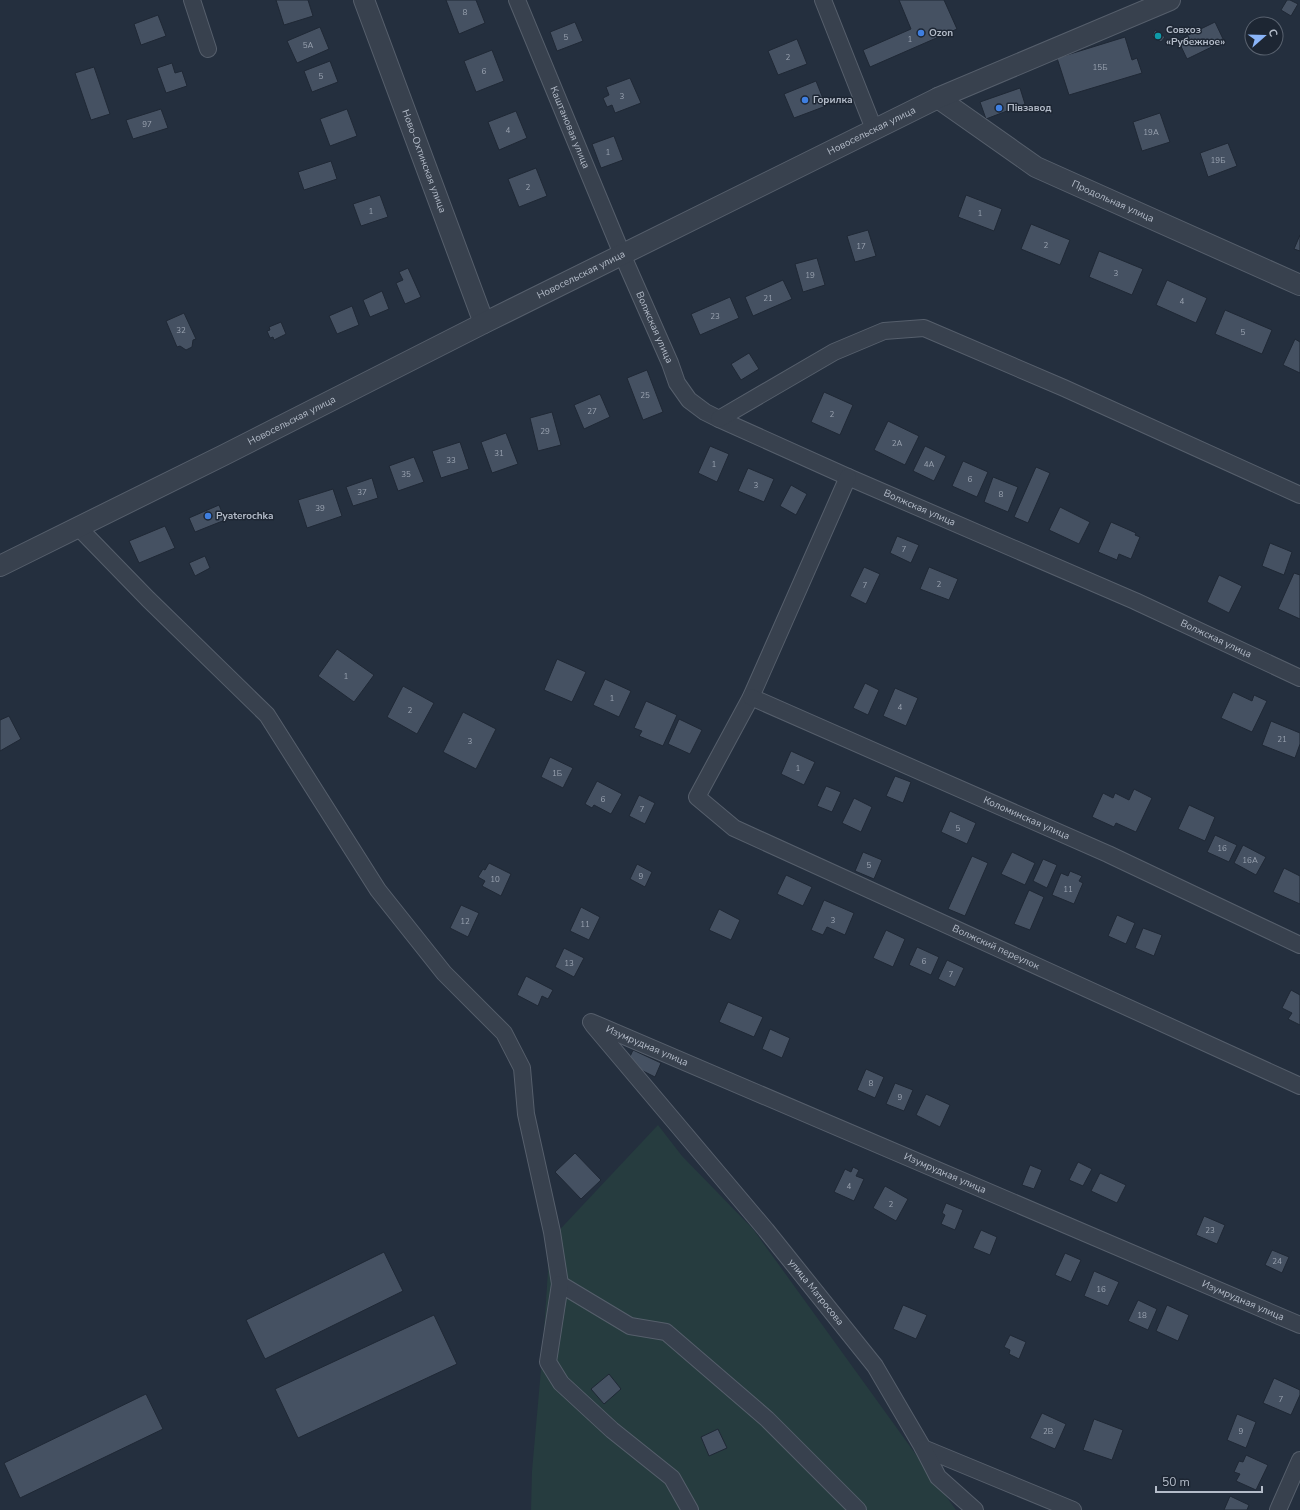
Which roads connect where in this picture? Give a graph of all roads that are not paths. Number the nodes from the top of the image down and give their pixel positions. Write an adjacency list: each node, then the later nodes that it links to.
1 (192, 0): 6 (street)
2 (364, 0): 11 (street, Ново-Охтинская улица)
3 (517, 0): 9 (street, Каштановая улица)
4 (823, 0): 8 (street)
5 (1170, 0): 7 (street, Новосельская улица)
6 (208, 49)
7 (938, 98): 8 (street, Новосельская улица); 10 (street, Продольная улица)
8 (874, 129): 9 (street, Новосельская улица)
9 (622, 254): 11 (street, Новосельская улица); 12 (street, Волжская улица)
10 (1300, 285)
11 (484, 323): 15 (street, Новосельская улица)
12 (719, 419): 13 (street, Волжская улица); 14 (street)
13 (848, 477): 17 (street, Волжская улица); 18 (street)
14 (1300, 495)
15 (79, 528): 16 (street, Новосельская улица); 22 (street)
16 (0, 566)
17 (1300, 678)
18 (751, 697): 19 (street, Коломинская улица); 21 (street, Волжский переулок)
19 (1300, 945)
20 (591, 1022): 23 (street, Изумрудная улица); 24 (street, улица Матросова)
21 (1300, 1086)
22 (560, 1284): 26 (street); 27 (street)
23 (1300, 1325)
24 (922, 1448): 28 (street, улица Матросова); 29 (street)
25 (1300, 1460): 30 (street)
26 (850, 1507)
27 (690, 1510)
28 (975, 1510)
29 (1073, 1510)
30 (1278, 1510)

